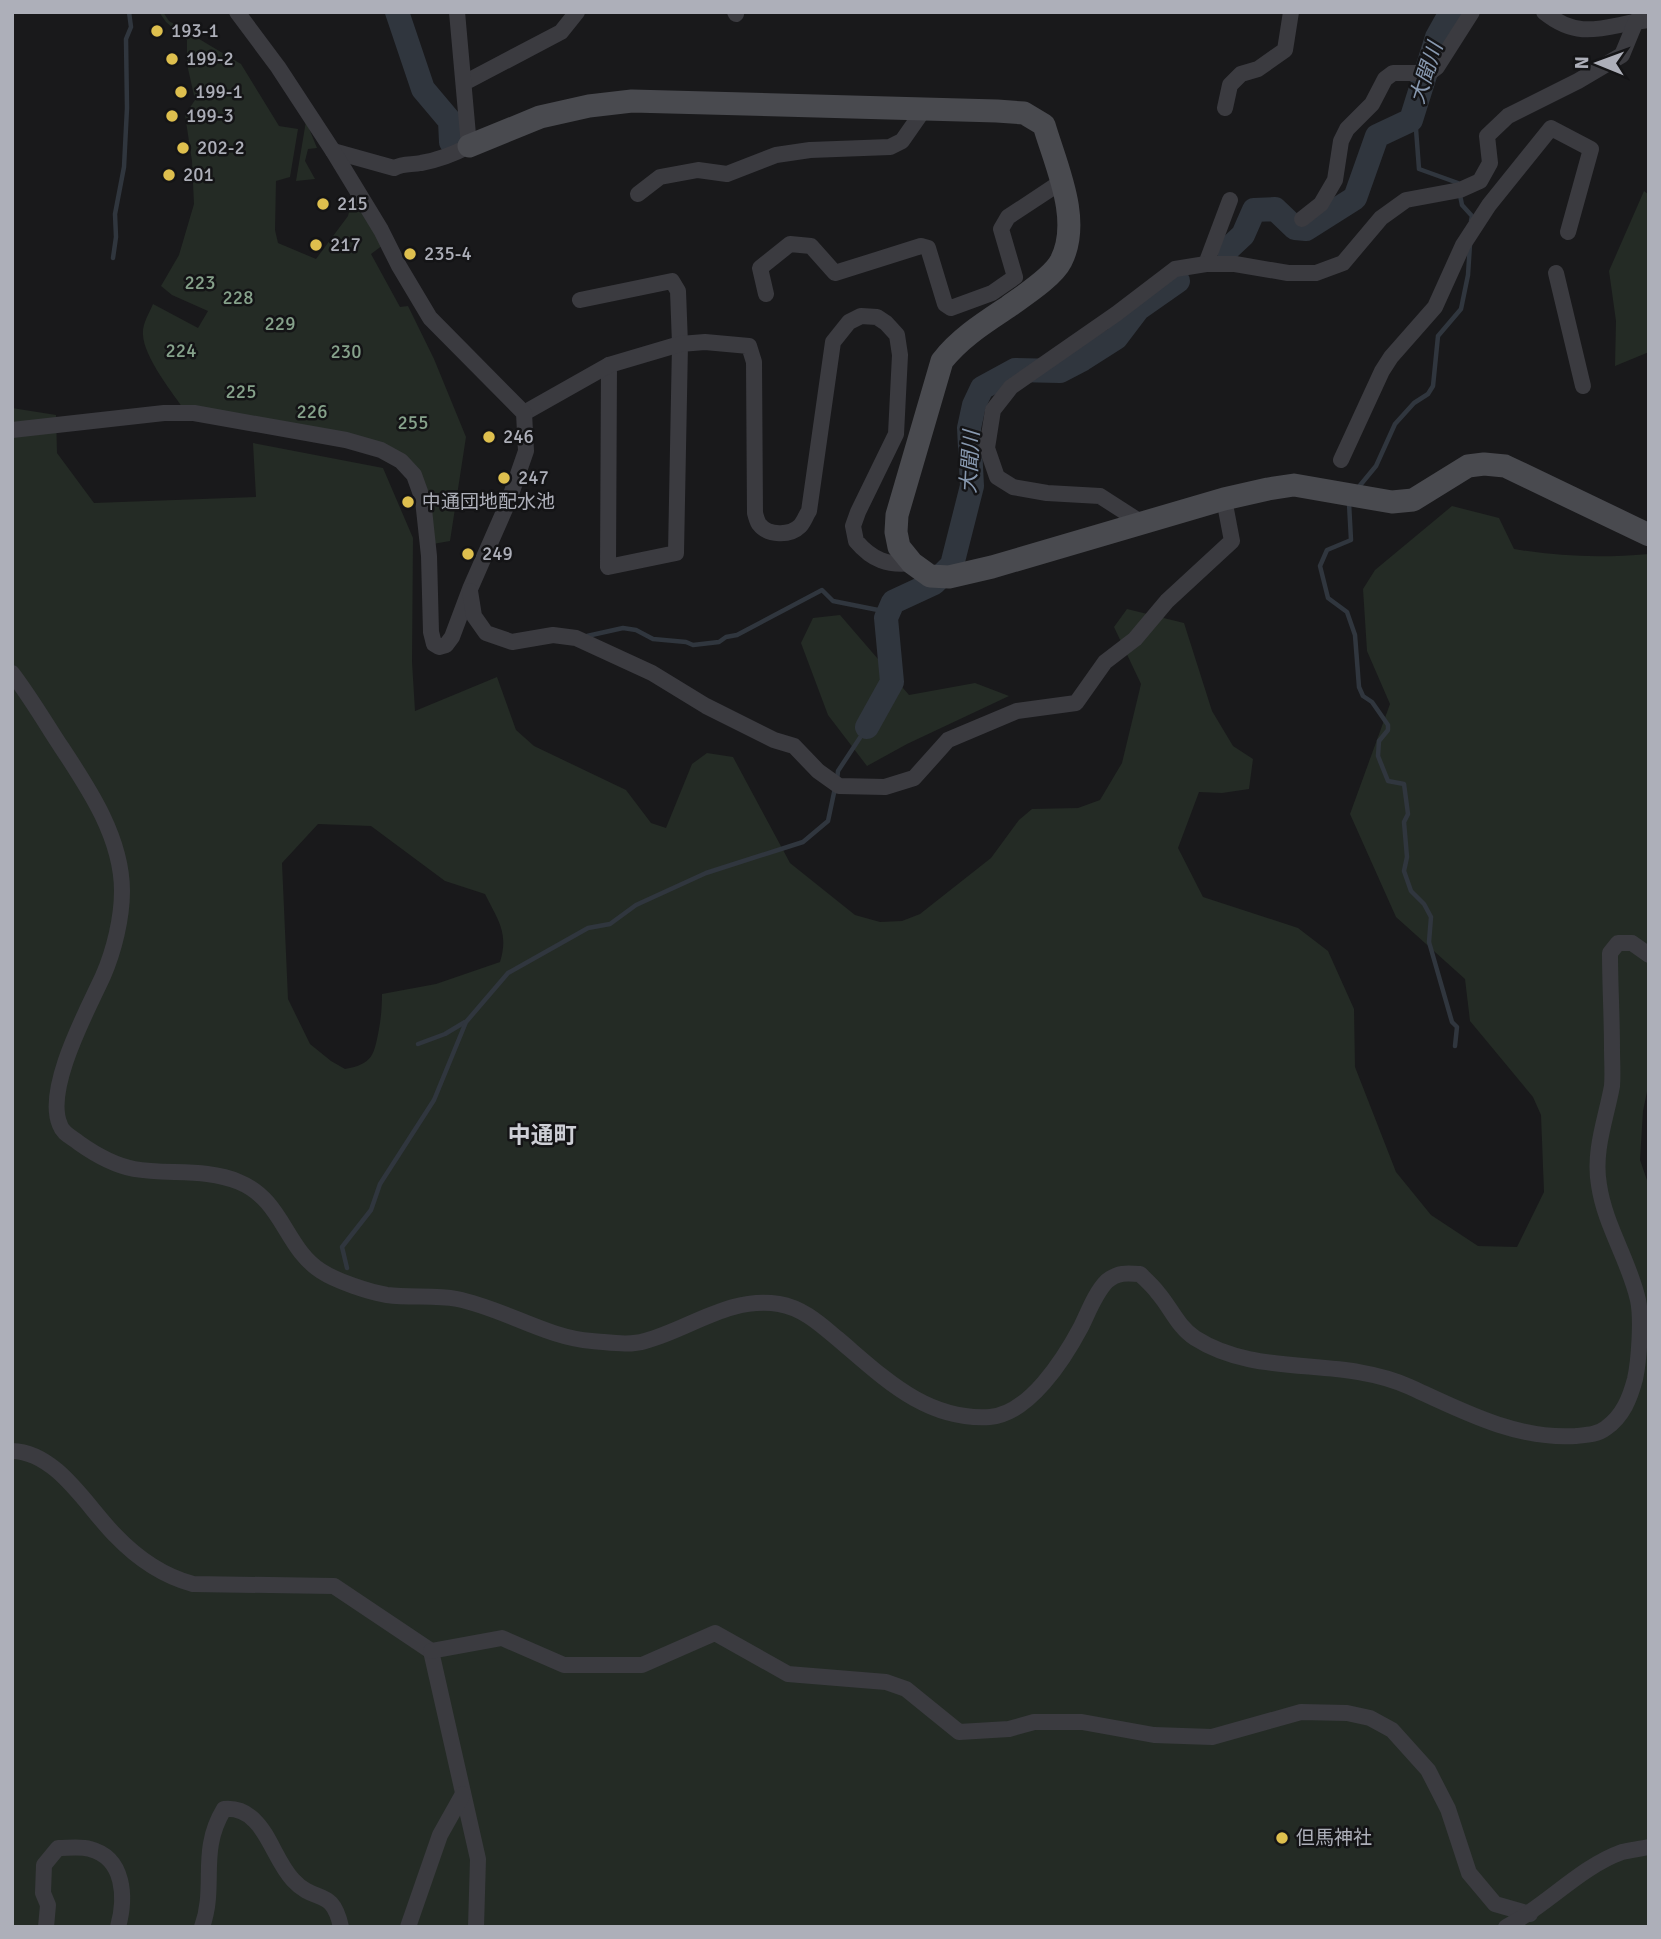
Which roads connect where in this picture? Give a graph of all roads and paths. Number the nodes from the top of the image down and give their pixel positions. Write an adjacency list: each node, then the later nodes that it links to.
1 (237, 12): 11 (street)
2 (457, 12): 8 (street)
3 (577, 12): 8 (street)
4 (1292, 12): 10 (street)
5 (1472, 12): 17 (street)
6 (1544, 12): 7 (street)
7 (1642, 21): 19 (street)
8 (464, 83): 12 (street)
9 (925, 108): 12 (street); 14 (street); 15 (street)
10 (1225, 108)
11 (340, 144): 13 (street); 13 (street)
12 (469, 146): 13 (street)
13 (357, 170): 26 (street)
14 (1061, 182): 21 (street); 32 (street)
15 (638, 194)
16 (1230, 200): 19 (street)
17 (1303, 219)
18 (1567, 232): 28 (street)
19 (1206, 264): 30 (street)
20 (1556, 273): 25 (street)
21 (766, 294)
22 (580, 300): 23 (street)
23 (680, 344): 24 (street); 24 (street); 32 (street)
24 (608, 365): 26 (street)
25 (1583, 386)
26 (524, 413): 33 (street)
27 (12, 430): 33 (street)
28 (1341, 460)
29 (1224, 499): 30 (street); 31 (street); 33 (street)
30 (1142, 523): 32 (street)
31 (1649, 535)
32 (930, 572)
33 (470, 589)
34 (12, 673): 35 (street)
35 (1649, 955)
36 (12, 1451): 37 (street)
37 (431, 1651): 38 (street); 40 (street)
38 (463, 1794): 45 (street); 46 (street)
39 (1649, 1847): 40 (street)
40 (1530, 1914): 47 (street)
41 (46, 1927): 42 (street)
42 (118, 1927)
43 (202, 1927): 44 (street)
44 (341, 1927)
45 (408, 1927)
46 (476, 1927)
47 (1506, 1927)

